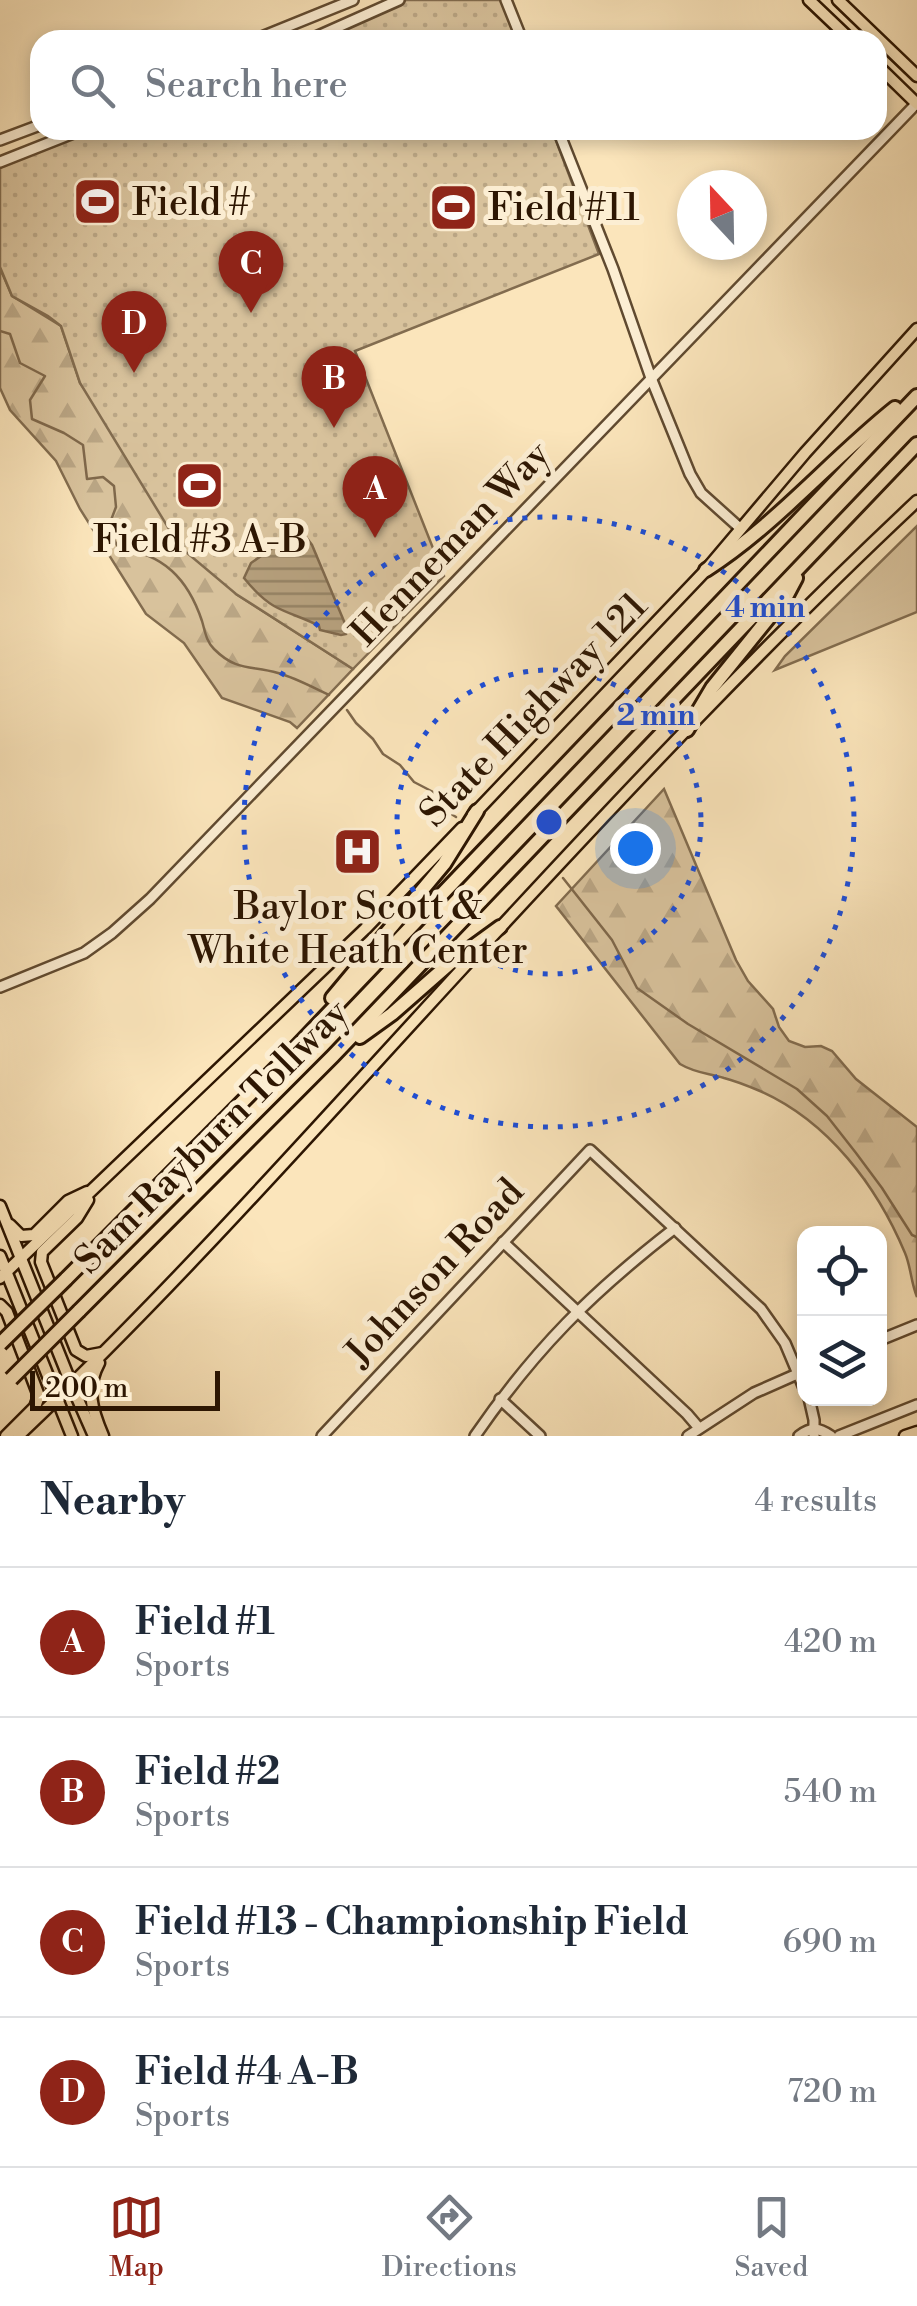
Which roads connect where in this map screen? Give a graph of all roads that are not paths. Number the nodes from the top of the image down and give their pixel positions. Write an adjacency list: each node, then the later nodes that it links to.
1 (354, 0): 6 (street)
2 (399, 0): 9 (street)
3 (506, 0): 10 (street)
4 (809, 0): 11 (main road)
5 (838, 0): 12 (main road)
6 (290, 26): 7 (street); 8 (street)
7 (280, 30)
8 (291, 30)
9 (332, 30)
10 (518, 30)
11 (840, 30)
12 (869, 30)
13 (887, 47): 15 (main road)
14 (887, 74): 16 (main road)
15 (917, 76)
16 (917, 103): 18 (street, Henneman Way)
17 (30, 129): 19 (street)
18 (887, 134)
19 (0, 140)
20 (56, 140): 23 (street)
21 (562, 140): 25 (street)
22 (881, 140): 25 (street, Henneman Way)
23 (0, 162)
24 (917, 328): 29 (main road, State Highway 121)
25 (651, 378): 29 (street); 35 (street, Henneman Way)
26 (917, 394): 31 (highway); 37 (highway, Sam Rayburn Tollway)
27 (917, 444): 30 (highway, Sam Rayburn Tollway)
28 (917, 501): 32 (main road)
29 (741, 530): 31 (main road, State Highway 121)
30 (808, 558): 32 (highway); 36 (highway, Sam Rayburn Tollway)
31 (706, 570): 33 (main road, State Highway 121)
32 (687, 730): 34 (main road)
33 (477, 811): 37 (highway); 38 (main road, State Highway 121)
34 (500, 928): 36 (highway); 50 (main road)
35 (0, 986)
36 (334, 1056): 54 (highway, Sam Rayburn Tollway, bridge)
37 (283, 1061): 49 (highway, Sam Rayburn Tollway, bridge)
38 (96, 1187): 39 (main road); 43 (main road, State Highway 121); 50 (main road)
39 (2, 1211): 43 (main road)
40 (675, 1228): 41 (street, Johnson Road); 46 (street); 51 (street)
41 (503, 1242): 46 (street); 62 (street, Johnson Road)
42 (0, 1256): 44 (main road)
43 (22, 1259): 44 (main road, State Highway 121); 53 (main road)
44 (3, 1275): 55 (main road)
45 (0, 1305): 63 (main road)
46 (577, 1311): 56 (street); 59 (street)
47 (917, 1325): 48 (street)
48 (887, 1337)
49 (0, 1344)
50 (108, 1350): 53 (main road); 67 (main road)
51 (797, 1365)
52 (797, 1374): 59 (street)
53 (72, 1386): 55 (main road); 66 (main road)
54 (0, 1390)
55 (57, 1399): 64 (main road); 65 (main road)
56 (500, 1400): 68 (street); 69 (street)
57 (917, 1405): 73 (street)
58 (809, 1406): 60 (street)
59 (698, 1428): 70 (street)
60 (814, 1432): 71 (street); 72 (street)
61 (917, 1432): 74 (main road)
62 (328, 1434)
63 (6, 1436)
64 (18, 1436)
65 (72, 1436)
66 (94, 1436)
67 (103, 1436)
68 (475, 1436)
69 (540, 1436)
70 (688, 1436)
71 (799, 1436)
72 (831, 1436)
73 (839, 1436)
74 (905, 1436)

